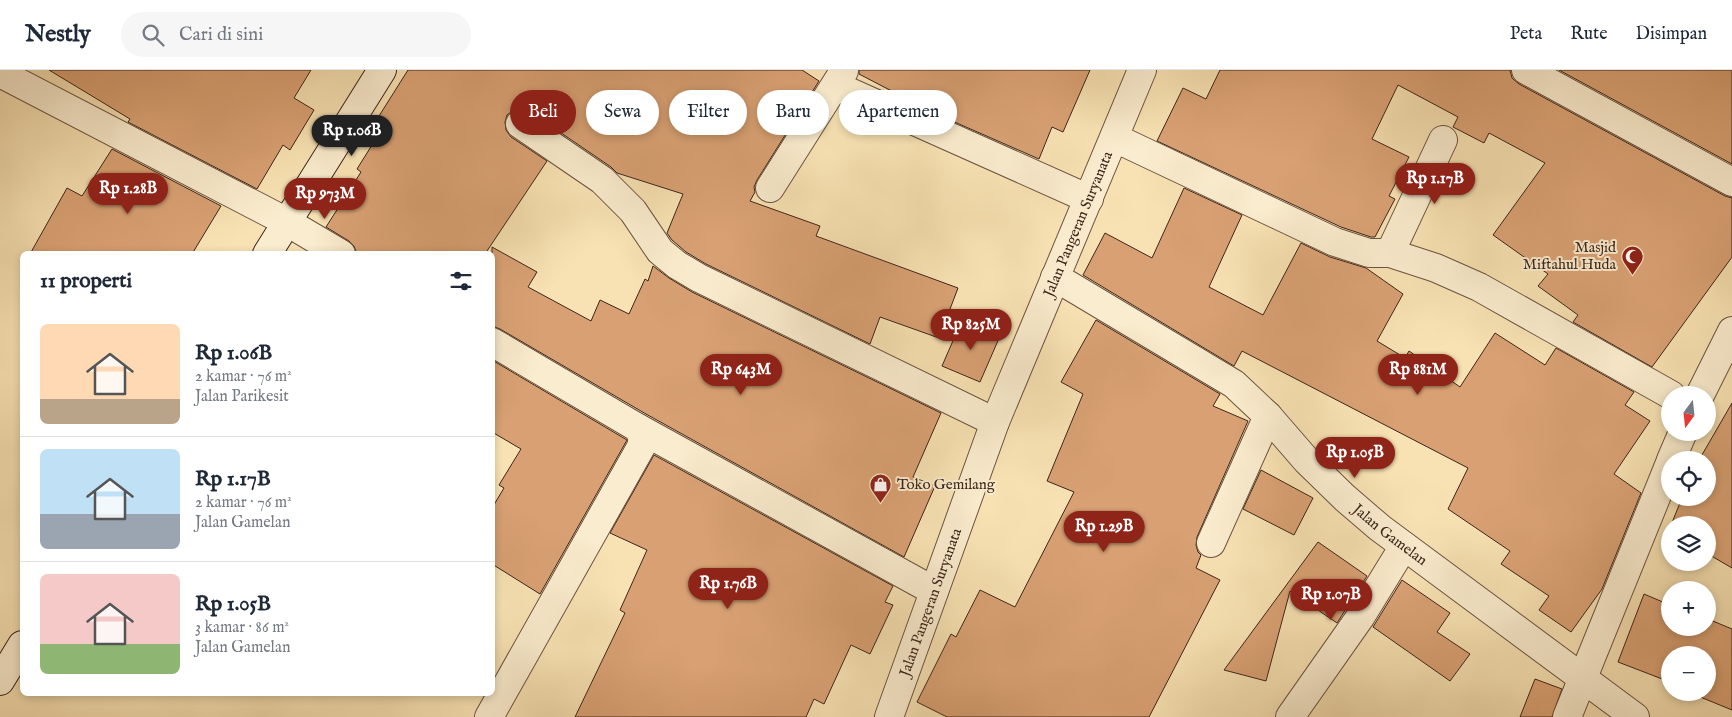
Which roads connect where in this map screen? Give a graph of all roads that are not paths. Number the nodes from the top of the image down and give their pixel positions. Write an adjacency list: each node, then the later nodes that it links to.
1 (382, 70): 12 (street)
2 (1142, 70): 7 (street, Jalan Pangeran Suryanata)
3 (1526, 70): 9 (street)
4 (0, 73): 12 (street)
5 (840, 78): 10 (street); 11 (street)
6 (536, 135): 22 (street)
7 (1114, 138): 11 (street, Jalan Pangeran Suryanata); 15 (street)
8 (1443, 140): 15 (street)
9 (1732, 182)
10 (770, 188)
11 (1089, 199): 16 (street, Jalan Pangeran Suryanata)
12 (287, 222): 13 (street); 14 (street)
13 (269, 251)
14 (336, 251)
15 (1390, 253): 20 (street)
16 (1055, 277): 21 (street, Jalan Gamelan); 22 (street, Jalan Pangeran Suryanata)
17 (1732, 331): 19 (street)
18 (495, 344): 23 (street)
19 (1704, 386)
20 (1661, 390)
21 (1268, 416): 25 (street); 26 (street, Jalan Gamelan)
22 (995, 422): 27 (street, Jalan Pangeran Suryanata)
23 (638, 428): 27 (street); 31 (street)
24 (1661, 486): 29 (street)
25 (1211, 542)
26 (1404, 546): 29 (street, Jalan Gamelan); 33 (street)
27 (934, 591): 32 (street, Jalan Pangeran Suryanata)
28 (20, 648): 30 (street)
29 (1582, 679): 34 (street); 35 (street, Jalan Gamelan)
30 (0, 681)
31 (489, 717)
32 (889, 717)
33 (1290, 717)
34 (1568, 717)
35 (1635, 717)

